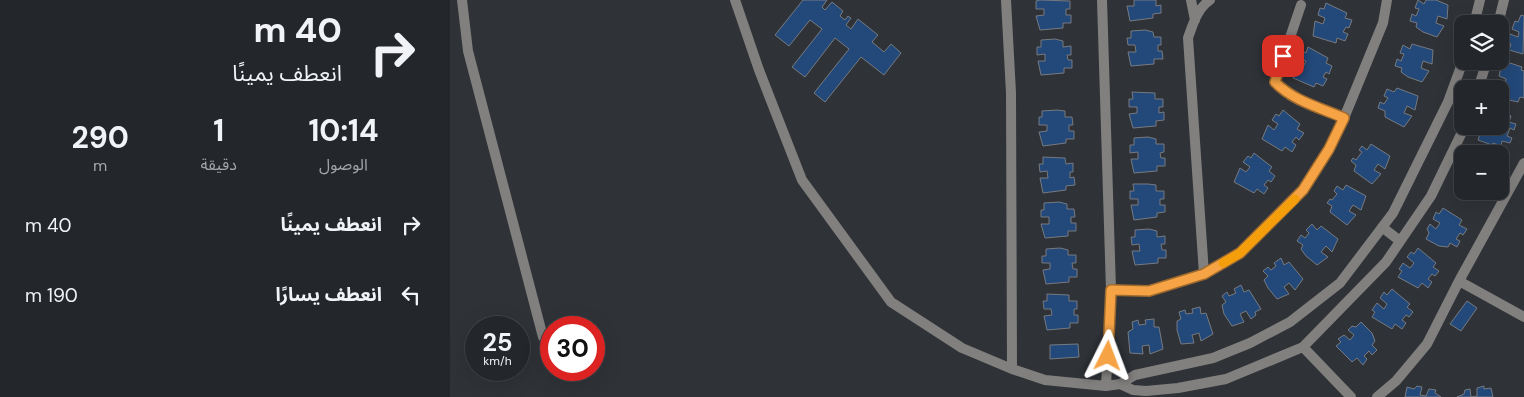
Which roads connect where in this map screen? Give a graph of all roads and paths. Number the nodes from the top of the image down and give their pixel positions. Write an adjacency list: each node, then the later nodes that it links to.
1 (462, 0): 24 (street)
2 (735, 0): 26 (street)
3 (1006, 0): 26 (street)
4 (1102, 0): 22 (street)
5 (1191, 0): 13 (street)
6 (1210, 0): 13 (street)
7 (1388, 0): 15 (street)
8 (1480, 0): 11 (street)
9 (1504, 0): 12 (street)
10 (1301, 4): 15 (street)
11 (1476, 15)
12 (1500, 15)
13 (1195, 20): 20 (street)
14 (1460, 70): 18 (street)
15 (1344, 118): 20 (street)
16 (1461, 135): 19 (street)
17 (1524, 163): 21 (street)
18 (1382, 227): 19 (street); 27 (street)
19 (1400, 241): 25 (street)
20 (1204, 274): 22 (street)
21 (1459, 281): 23 (street); 30 (street)
22 (1111, 290): 28 (street)
23 (1524, 317)
24 (540, 326)
25 (1303, 347): 27 (street); 29 (street)
26 (1012, 369): 28 (street)
27 (1120, 384): 28 (street)
28 (1106, 386)
29 (1351, 397)
30 (1377, 397)

